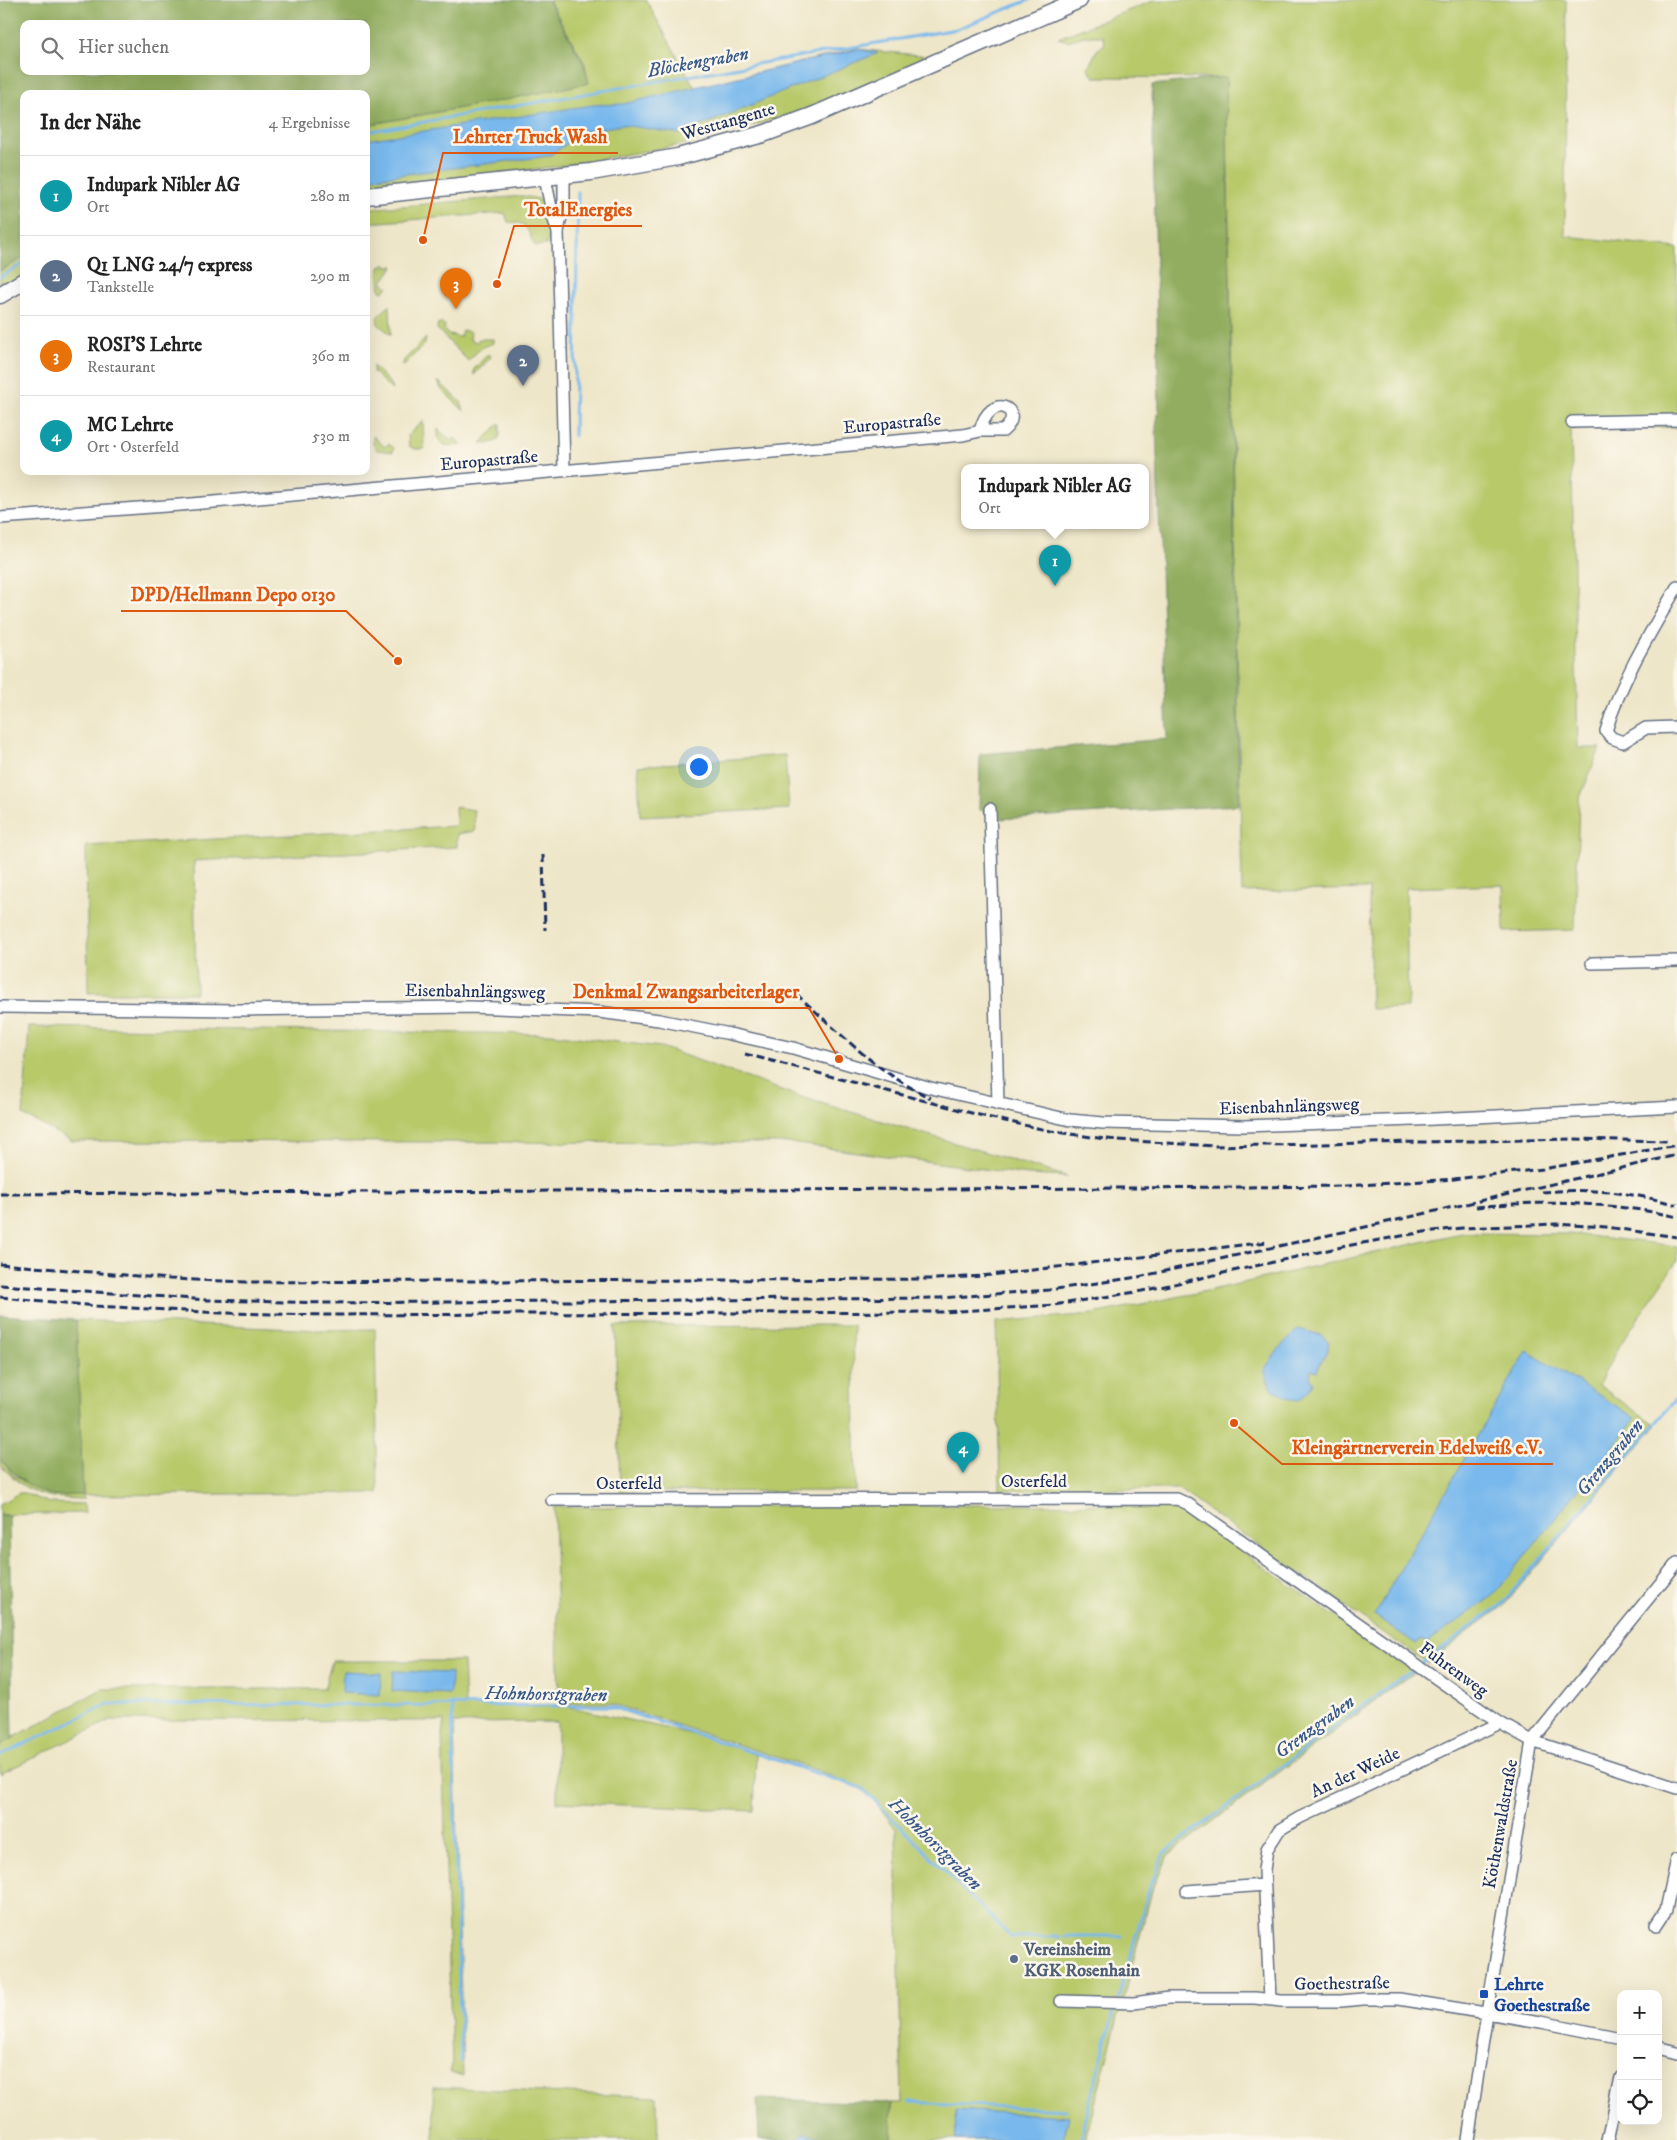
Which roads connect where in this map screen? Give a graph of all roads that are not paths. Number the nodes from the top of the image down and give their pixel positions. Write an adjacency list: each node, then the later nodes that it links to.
1 (1079, 0): 2 (main road, Westtangente)
2 (564, 176): 3 (main road, Westtangente); 5 (street)
3 (545, 178): 4 (main road, Westtangente); 5 (street)
4 (370, 196)
5 (558, 232): 11 (street)
6 (20, 283): 7 (main road)
7 (0, 295)
8 (1677, 420): 9 (street)
9 (1572, 422)
10 (980, 431): 11 (street, Europastraße)
11 (564, 470): 12 (street, Europastraße)
12 (0, 518)
13 (1677, 587): 14 (street)
14 (1677, 727)
15 (990, 808): 19 (street)
16 (1677, 961): 17 (street)
17 (1592, 963)
18 (0, 1007): 19 (street, Eisenbahnlängsweg)
19 (998, 1104): 20 (street, Eisenbahnlängsweg)
20 (1677, 1107)
21 (552, 1500): 23 (street, Osterfeld)
22 (1677, 1563): 25 (street, Köthenwaldstraße)
23 (1357, 1623): 24 (street, Fuhrenweg)
24 (1500, 1723): 25 (street, Fuhrenweg); 28 (street, An der Weide)
25 (1532, 1741): 26 (street, Fuhrenweg); 33 (street, Köthenwaldstraße)
26 (1677, 1788)
27 (1677, 1859): 30 (street)
28 (1264, 1885): 29 (street); 31 (street, An der Weide)
29 (1187, 1891)
30 (1656, 1925)
31 (1270, 1999): 32 (street, Goethestraße); 33 (street, Goethestraße)
32 (1061, 2001)
33 (1487, 2013): 34 (street, Goethestraße); 38 (street, Köthenwaldstraße)
34 (1617, 2037)
35 (1662, 2048): 36 (street)
36 (1677, 2052)
37 (1620, 2080): 39 (street)
38 (1468, 2140)
39 (1608, 2140)

